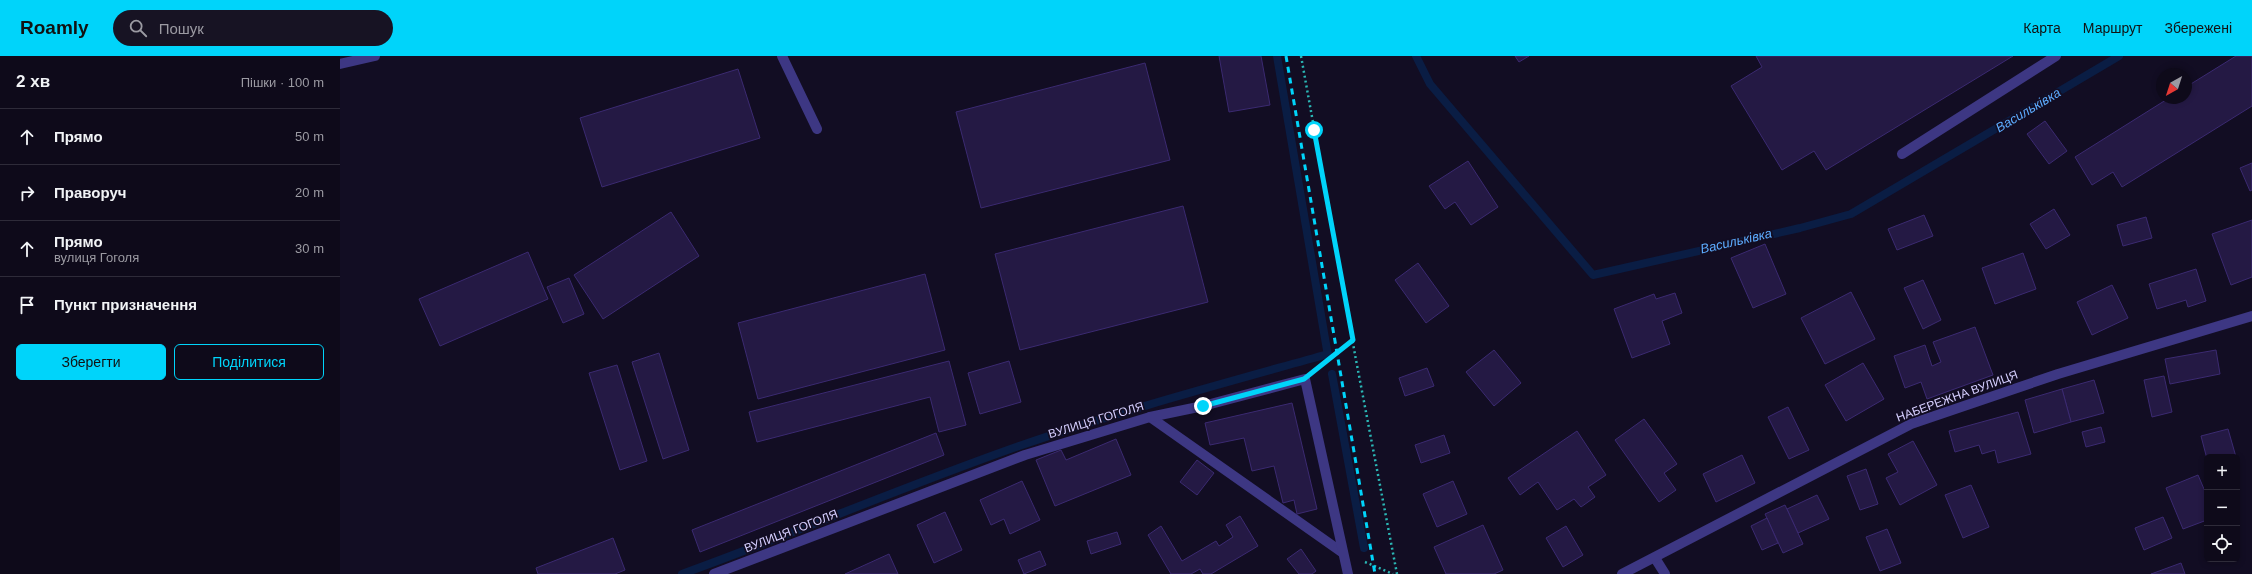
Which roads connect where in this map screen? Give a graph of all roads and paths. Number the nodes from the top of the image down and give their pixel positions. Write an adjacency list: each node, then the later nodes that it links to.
1 (375, 56): 5 (street)
2 (782, 56): 6 (street)
3 (1301, 56): 9 (path)
4 (2056, 56): 7 (street)
5 (340, 64)
6 (817, 129)
7 (1902, 154)
8 (2252, 316): 13 (street, НАБЕРЕЖНА ВУЛИЦЯ)
9 (1353, 340): 10 (path); 17 (path)
10 (1304, 379): 11 (street, ВУЛИЦЯ ГОГОЛЯ); 12 (street)
11 (1150, 416): 12 (street); 14 (street, ВУЛИЦЯ ГОГОЛЯ)
12 (1343, 553): 15 (street); 16 (path)
13 (1655, 558): 18 (street, НАБЕРЕЖНА ВУЛИЦЯ); 19 (street)
14 (714, 574)
15 (1348, 574)
16 (1392, 574)
17 (1397, 574)
18 (1622, 574)
19 (1665, 574)

